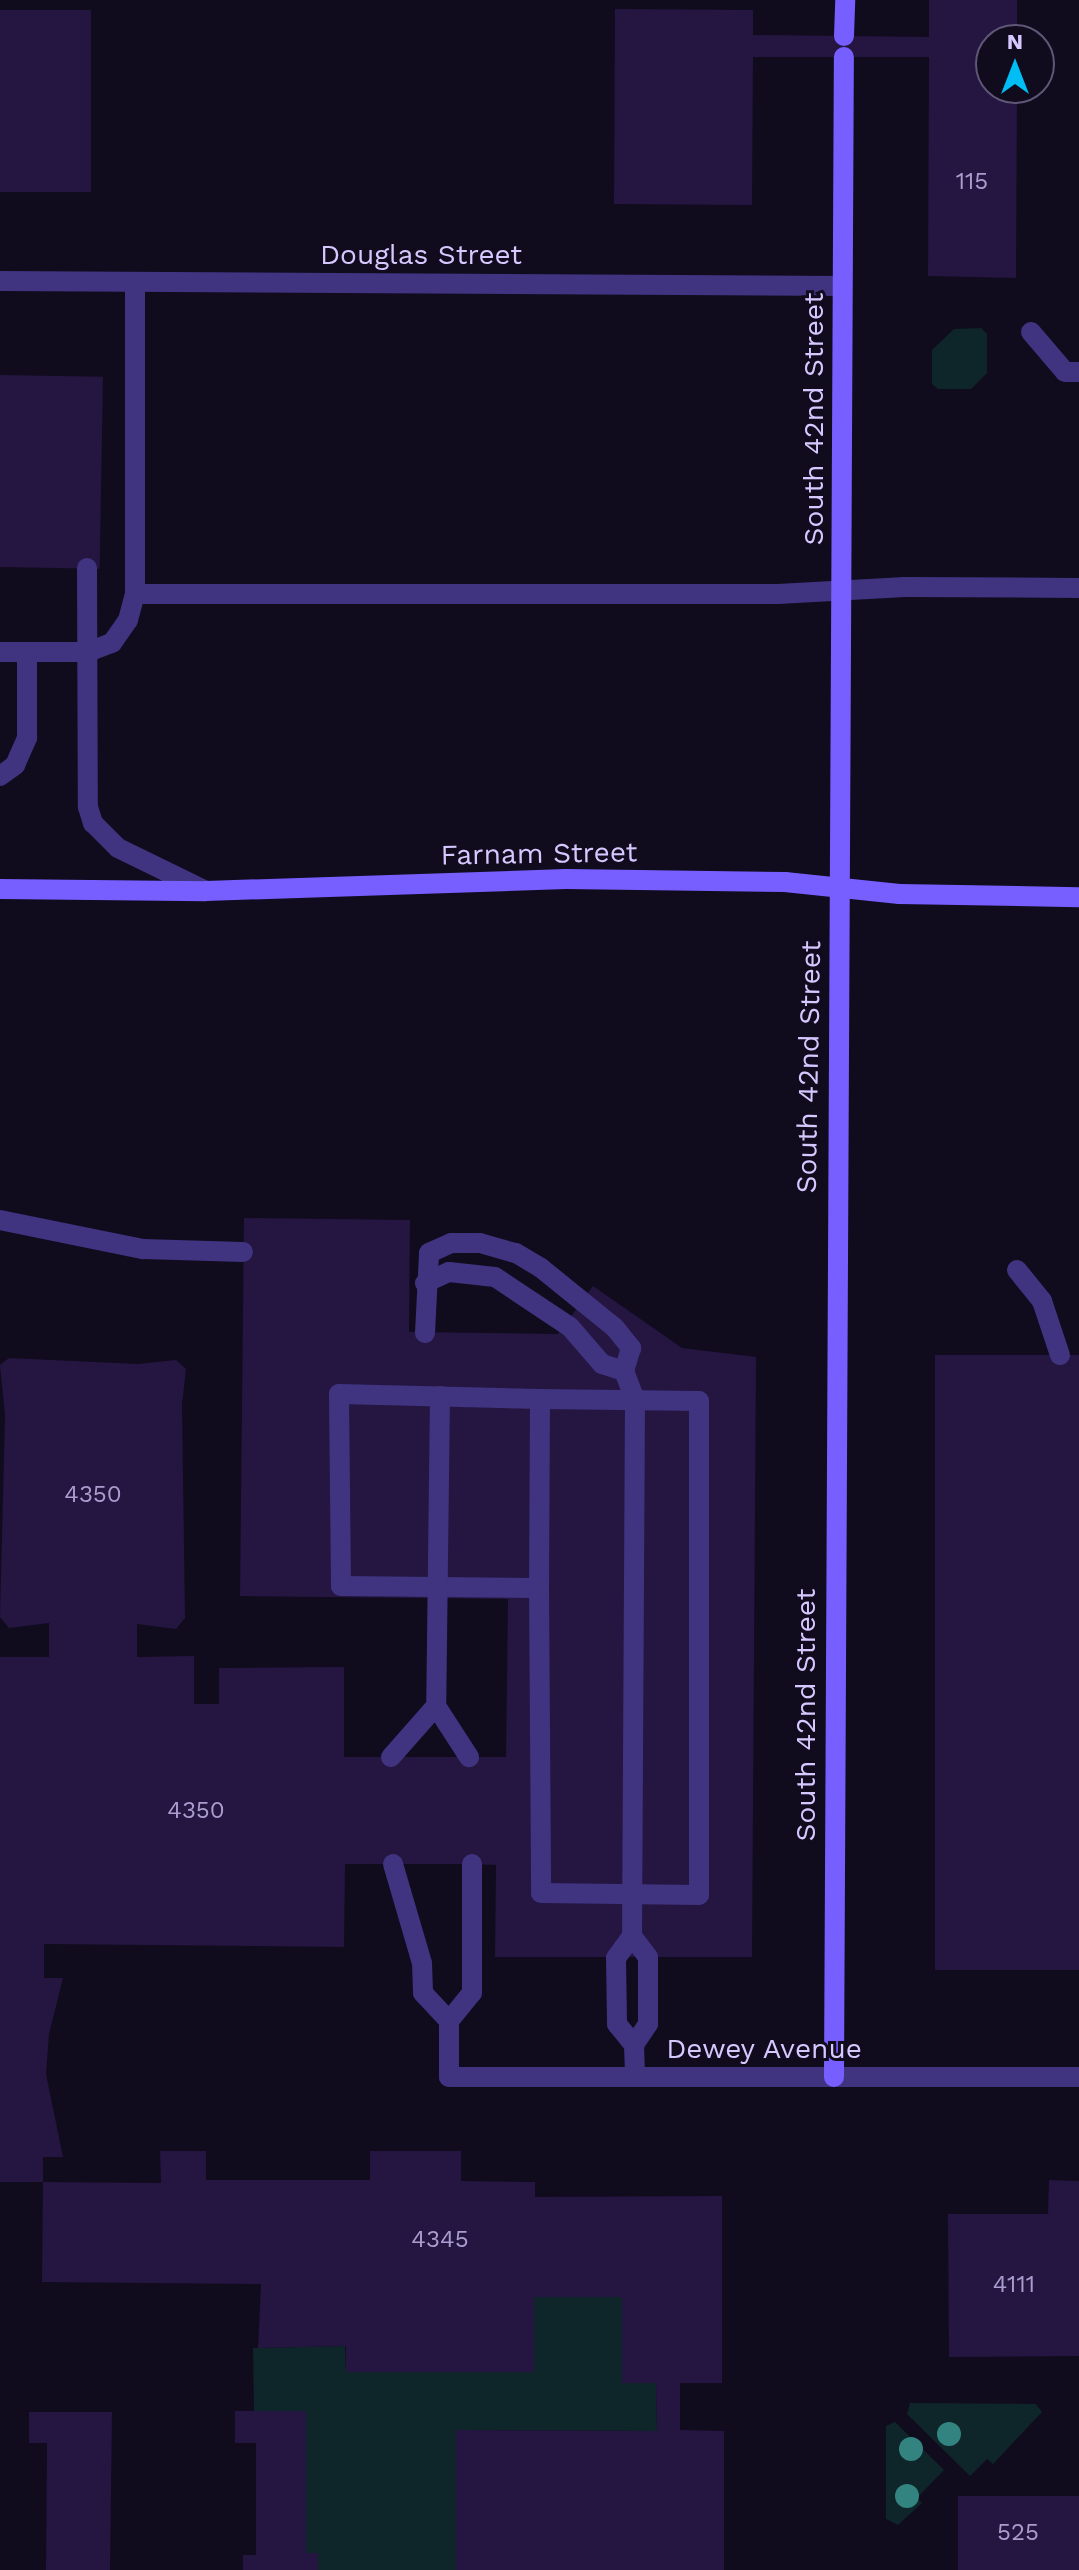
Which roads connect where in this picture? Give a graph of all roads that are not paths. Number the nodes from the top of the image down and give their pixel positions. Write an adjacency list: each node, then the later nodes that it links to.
1 (845, 0): 4 (main road, South 42nd Street)
2 (0, 281): 3 (street, Douglas Street)
3 (135, 282): 4 (street, Douglas Street); 10 (street)
4 (842, 286): 9 (main road, South 42nd Street)
5 (1031, 332): 6 (street)
6 (1079, 372)
7 (87, 568): 13 (street)
8 (1079, 588): 9 (street)
9 (842, 589): 10 (street); 15 (main road, South 42nd Street)
10 (135, 594): 13 (street)
11 (0, 652): 12 (street)
12 (27, 652): 13 (street); 14 (street)
13 (88, 652): 17 (street)
14 (0, 776)
15 (838, 888): 17 (main road, Farnam Street); 18 (main road, Farnam Street); 41 (main road, South 42nd Street)
16 (0, 889): 17 (main road, Farnam Street)
17 (206, 891)
18 (1079, 897)
19 (0, 1220): 20 (street)
20 (243, 1252)
21 (1017, 1270): 24 (street)
22 (425, 1283): 23 (street); 25 (street); 25 (street)
23 (425, 1333)
24 (1060, 1355)
25 (624, 1371): 28 (street)
26 (440, 1396): 27 (street); 29 (street); 29 (street)
27 (540, 1399): 28 (street); 30 (street)
28 (635, 1400): 36 (street); 36 (street)
29 (437, 1586): 30 (street); 31 (street)
30 (539, 1588): 36 (street)
31 (436, 1706): 32 (street); 33 (street)
32 (391, 1757)
33 (469, 1757)
34 (393, 1864): 38 (street)
35 (472, 1864): 38 (street)
36 (632, 1895): 37 (street)
37 (632, 1936): 39 (street); 39 (street)
38 (449, 2021): 40 (street, Dewey Avenue)
39 (634, 2045): 40 (street)
40 (635, 2077): 41 (street, Dewey Avenue)
41 (834, 2077): 42 (street, Dewey Avenue)
42 (1079, 2077)

